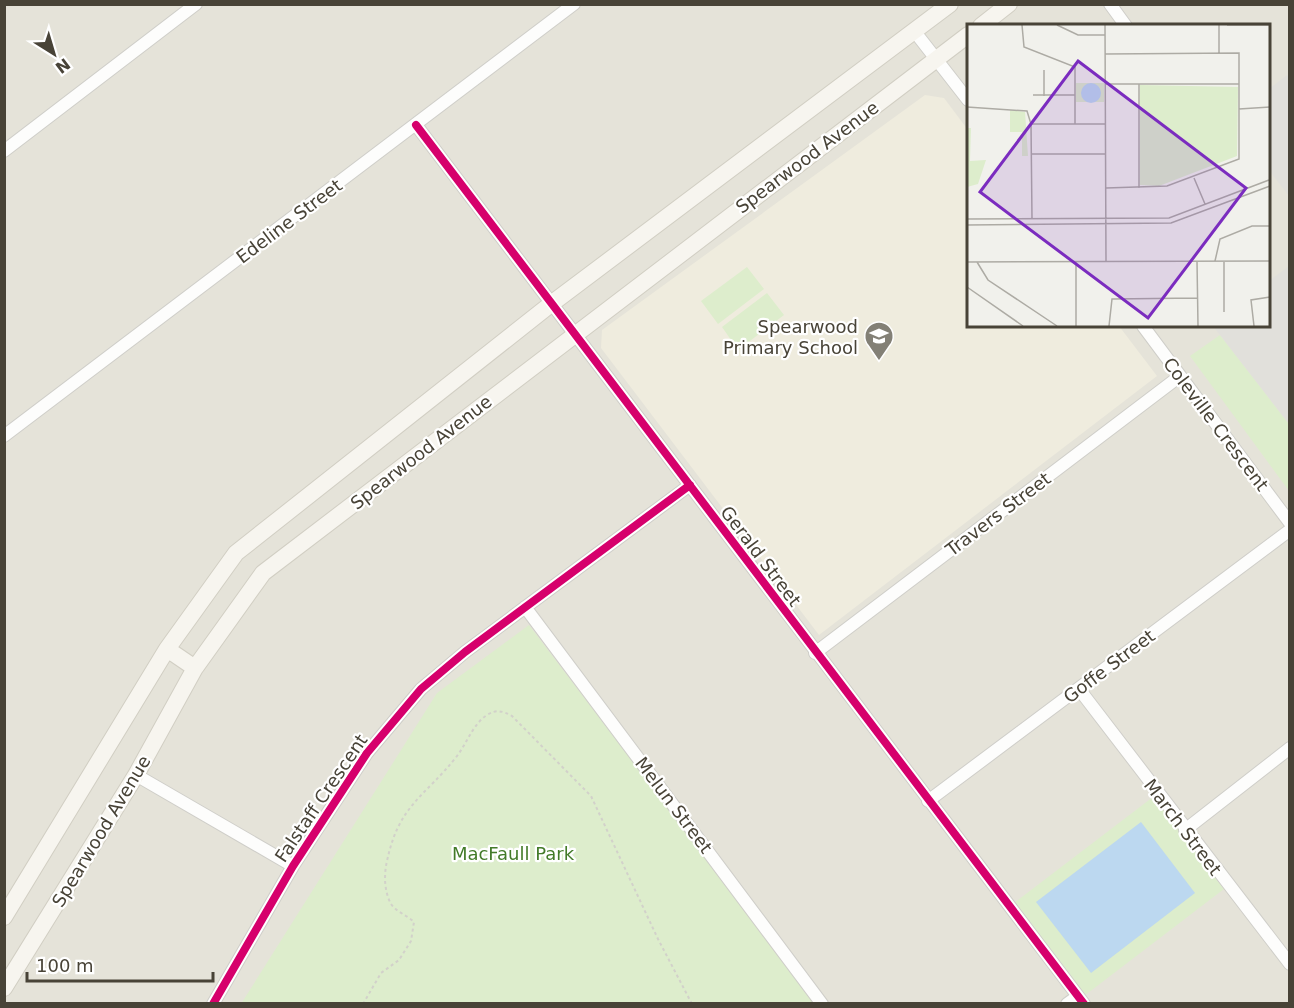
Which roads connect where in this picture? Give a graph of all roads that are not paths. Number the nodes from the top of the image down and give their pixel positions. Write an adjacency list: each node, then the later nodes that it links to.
1 (196, 4): 14 (street)
2 (574, 4): 6 (street, Edeline Street)
3 (950, 4): 9 (main road, Spearwood Avenue)
4 (1009, 4): 7 (main road)
5 (1110, 4): 8 (street)
6 (560, 9): 13 (street, Edeline Street)
7 (984, 24)
8 (1125, 24)
9 (915, 32): 11 (street); 15 (main road, Spearwood Avenue)
10 (967, 37): 11 (main road, Spearwood Avenue)
11 (936, 60): 12 (street); 17 (main road, Spearwood Avenue)
12 (967, 98)
13 (416, 125): 15 (street, Gerald Street); 19 (street, Edeline Street)
14 (4, 151)
15 (551, 304): 17 (street, Gerald Street); 24 (main road, Spearwood Avenue)
16 (1144, 327): 18 (street, Coleville Crescent)
17 (573, 335): 20 (street, Gerald Street); 26 (main road, Spearwood Avenue)
18 (1180, 376): 21 (street, Coleville Crescent); 25 (street, Travers Street)
19 (4, 436)
20 (690, 485): 23 (street, Falstaff Crescent); 25 (street, Gerald Street)
21 (1290, 523)
22 (1290, 530): 27 (street, Goffe Street)
23 (525, 607): 32 (street, Falstaff Crescent); 38 (street, Melun Street)
24 (167, 649): 26 (main road); 33 (main road, Spearwood Avenue)
25 (815, 653): 30 (street, Gerald Street)
26 (195, 668): 29 (main road, Spearwood Avenue)
27 (1079, 688): 30 (street, Goffe Street); 31 (street, March Street)
28 (1290, 748): 31 (street)
29 (136, 775): 32 (street); 35 (main road, Spearwood Avenue)
30 (928, 801): 36 (street, Gerald Street)
31 (1185, 830): 34 (street, March Street)
32 (293, 866): 37 (street, Falstaff Crescent)
33 (4, 917)
34 (1290, 964)
35 (4, 988)
36 (1081, 1000): 39 (street)
37 (213, 1004)
38 (822, 1004)
39 (1067, 1004)

